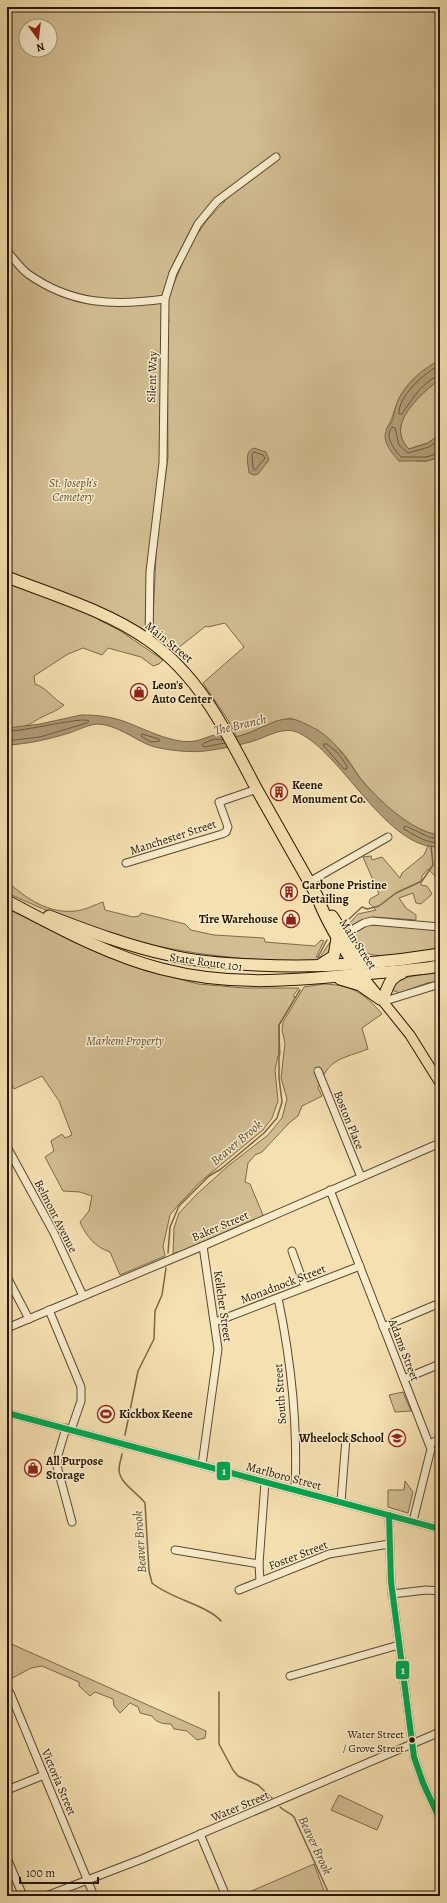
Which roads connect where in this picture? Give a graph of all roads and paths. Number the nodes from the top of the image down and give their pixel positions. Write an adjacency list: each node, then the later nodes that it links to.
1 (276, 157): 3 (street, Silent Way)
2 (7, 251): 3 (street)
3 (165, 299): 5 (street, Silent Way)
4 (7, 577): 5 (highway, Main Street)
5 (149, 640): 6 (highway, Main Street)
6 (257, 789): 8 (street, Manchester Street); 9 (highway, Main Street)
7 (388, 837): 9 (street)
8 (126, 863)
9 (309, 882): 12 (highway, Main Street)
10 (7, 900): 14 (highway, State Route 101); 18 (highway, State Route 101)
11 (440, 927): 12 (street)
12 (341, 936): 14 (highway); 16 (highway, Main Street)
13 (440, 954): 16 (highway, State Route 101)
14 (315, 966): 16 (highway, State Route 101)
15 (440, 966): 17 (highway, State Route 101)
16 (362, 969): 17 (highway, State Route 101); 18 (highway, State Route 101); 20 (main road, Main Street)
17 (408, 971): 20 (highway)
18 (323, 977): 20 (highway)
19 (440, 984): 20 (street)
20 (383, 999): 22 (main road, Main Street)
21 (318, 1071): 25 (street, Boston Place)
22 (440, 1083)
23 (440, 1143): 25 (street, Baker Street)
24 (7, 1147): 32 (street, Belmont Avenue)
25 (361, 1177): 26 (street, Baker Street)
26 (330, 1190): 27 (street, Baker Street); 29 (street, Adams Street)
27 (203, 1246): 32 (street, Baker Street); 37 (street, Kelleher Street)
28 (292, 1251): 31 (street)
29 (360, 1266): 31 (street, Monadnock Street); 38 (street, Adams Street)
30 (7, 1277): 36 (street)
31 (306, 1287): 33 (street, Monadnock Street)
32 (83, 1296): 35 (street, Baker Street)
33 (278, 1298): 37 (street, Monadnock Street); 49 (street, South Street)
34 (440, 1304): 38 (street)
35 (49, 1310): 36 (street, Baker Street); 43 (street)
36 (29, 1318): 39 (street, Baker Street)
37 (215, 1322): 47 (street, Kelleher Street)
38 (383, 1327): 41 (street, Adams Street)
39 (7, 1328)
40 (440, 1364): 41 (street)
41 (404, 1379): 46 (street, Adams Street)
42 (7, 1412): 43 (street, Marlboro Street)
43 (69, 1429): 47 (street, Marlboro Street); 53 (street)
44 (346, 1438): 50 (street)
45 (440, 1439): 46 (street)
46 (430, 1444): 52 (street, Adams Street)
47 (202, 1465): 48 (street, Marlboro Street)
48 (265, 1482): 49 (street, Marlboro Street); 57 (street)
49 (295, 1490): 50 (street, Marlboro Street)
50 (341, 1502): 51 (street, Marlboro Street)
51 (389, 1515): 52 (street, Marlboro Street); 55 (street)
52 (413, 1521): 54 (street, Marlboro Street)
53 (72, 1522)
54 (440, 1529)
55 (389, 1544): 58 (street, Foster Street); 61 (street)
56 (175, 1550): 57 (street)
57 (259, 1564): 58 (street)
58 (260, 1581): 59 (street, Foster Street)
59 (239, 1590)
60 (440, 1591): 61 (street)
61 (392, 1594): 62 (street)
62 (399, 1645): 63 (street); 66 (street)
63 (290, 1676)
64 (10, 1693): 67 (street, Victoria Street)
65 (440, 1732): 66 (street, Water Street)
66 (412, 1744): 69 (street); 70 (street, Water Street)
67 (44, 1774): 68 (street); 72 (street, Victoria Street)
68 (7, 1790)
69 (440, 1820)
70 (200, 1834): 72 (street, Water Street); 76 (street)
71 (7, 1858): 73 (street)
72 (88, 1880): 74 (street, Water Street); 75 (street, Victoria Street)
73 (23, 1896)
74 (46, 1896)
75 (94, 1896)
76 (226, 1896)

